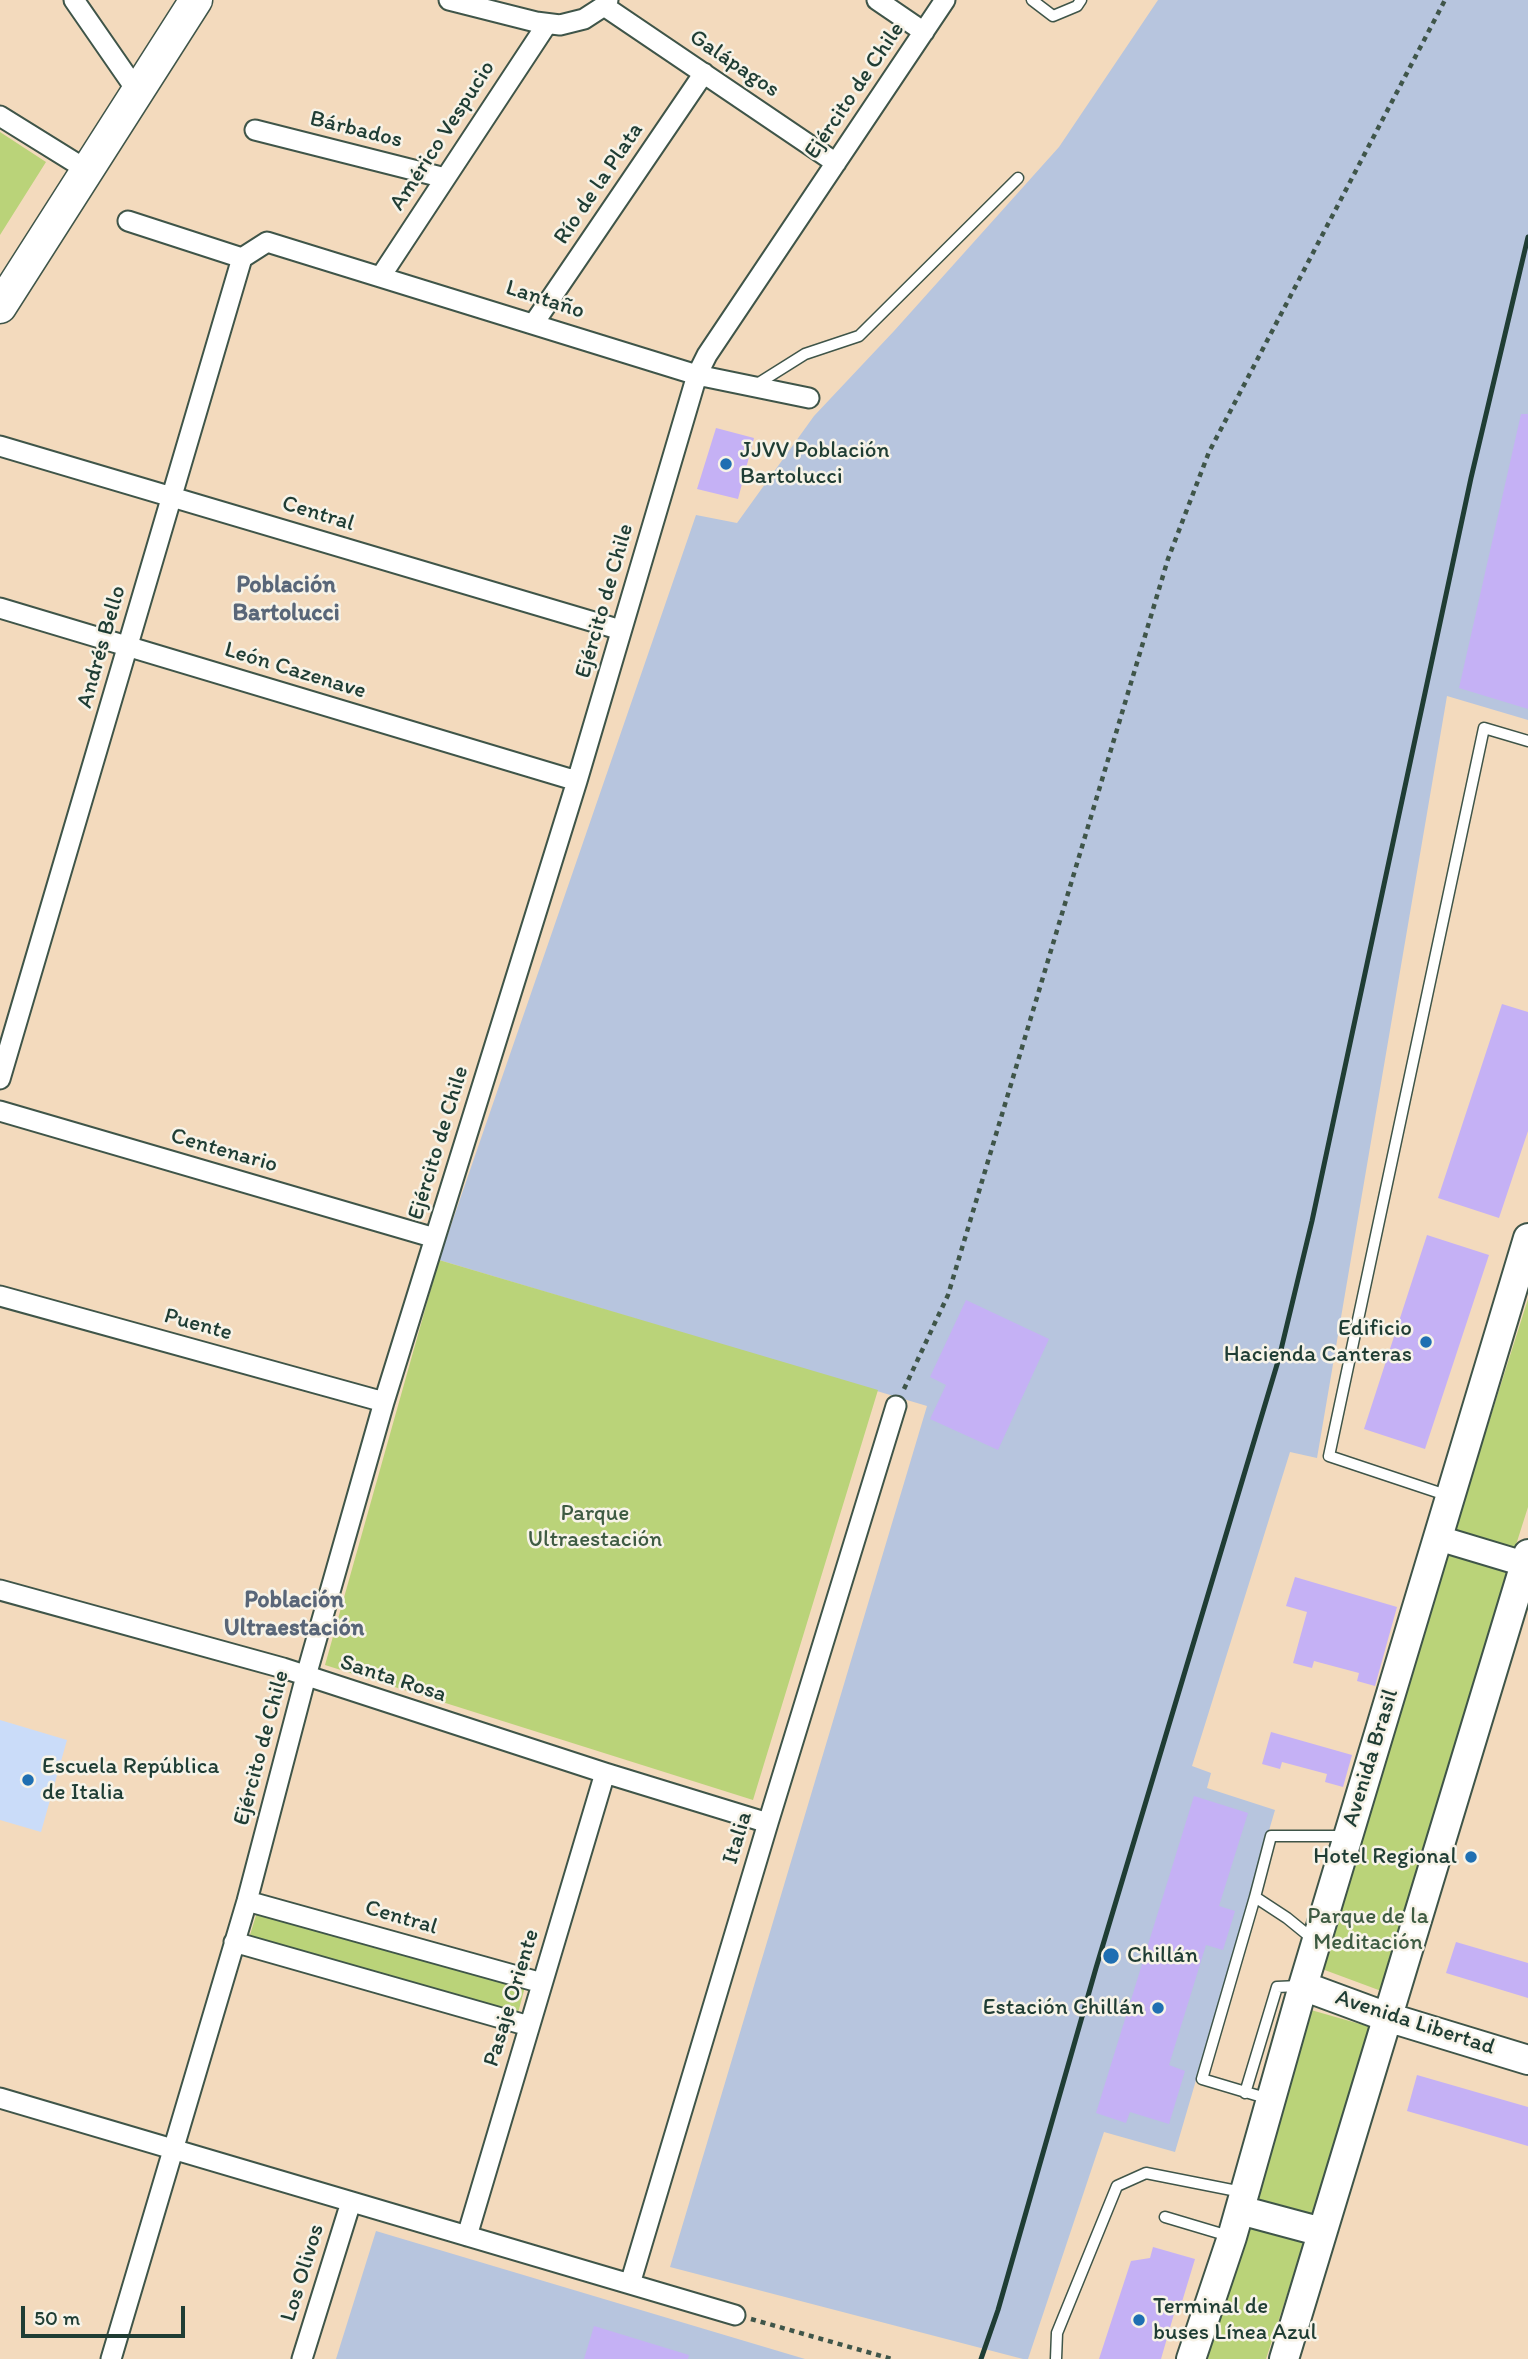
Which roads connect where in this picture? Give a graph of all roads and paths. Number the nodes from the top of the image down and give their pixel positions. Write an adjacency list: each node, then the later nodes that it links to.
1 (74, 0): 13 (street)
2 (196, 0): 13 (main road)
3 (449, 0): 10 (street)
4 (877, 0): 11 (street)
5 (945, 0): 11 (street, Ejército de Chile)
6 (1032, 0): 7 (lane)
7 (1081, 0)
8 (1445, 0): 41 (path)
9 (606, 3): 10 (street); 12 (street, Galápagos)
10 (547, 24): 18 (street, Américo Vespucio)
11 (924, 32): 16 (street, Ejército de Chile)
12 (704, 73): 16 (street, Galápagos); 24 (street, Río de la Plata)
13 (137, 91): 17 (main road)
14 (0, 116): 17 (street)
15 (255, 130): 18 (street, Bárbados)
16 (836, 163): 25 (street, Ejército de Chile)
17 (87, 170): 23 (main road)
18 (445, 178): 22 (street, Américo Vespucio)
19 (1018, 178): 26 (lane)
20 (128, 221): 21 (street)
21 (242, 258): 22 (street, Lantaño); 29 (street, Andrés Bello)
22 (381, 276): 24 (street, Lantaño)
23 (0, 307)
24 (534, 323): 25 (street, Lantaño)
25 (697, 374): 26 (street, Lantaño); 31 (street, Ejército de Chile)
26 (753, 387): 27 (street, Lantaño)
27 (809, 398)
28 (0, 446): 29 (street, Central)
29 (172, 496): 31 (street, Central); 32 (street, Andrés Bello)
30 (0, 608): 32 (street, León Cazenave)
31 (621, 630): 34 (street, Ejército de Chile)
32 (127, 646): 34 (street, León Cazenave); 35 (street, Andrés Bello)
33 (1528, 741): 42 (lane)
34 (577, 781): 37 (street, Ejército de Chile)
35 (0, 1079)
36 (0, 1111): 37 (street, Centenario)
37 (435, 1238): 40 (street, Ejército de Chile)
38 (1528, 1238): 42 (main road, Avenida Brasil)
39 (0, 1296): 40 (street, Puente)
40 (384, 1402): 46 (street, Ejército de Chile)
41 (896, 1406): 48 (street, Italia)
42 (1450, 1496): 43 (main road, Avenida Brasil)
43 (1438, 1538): 44 (street); 49 (main road, Avenida Brasil)
44 (1527, 1561): 56 (main road)
45 (0, 1590): 46 (street, Santa Rosa)
46 (306, 1676): 47 (street, Santa Rosa); 51 (street, Ejército de Chile)
47 (605, 1773): 48 (street, Santa Rosa); 54 (street, Pasaje Oriente)
48 (768, 1823): 67 (street, Italia)
49 (1348, 1836): 50 (lane); 53 (main road, Avenida Brasil)
50 (1255, 1897): 53 (lane); 59 (lane)
51 (247, 1901): 52 (street, Ejército de Chile); 54 (street, Central)
52 (234, 1942): 57 (street); 61 (street, Ejército de Chile)
53 (1316, 1942): 55 (main road, Avenida Brasil)
54 (542, 1983): 57 (street, Pasaje Oriente)
55 (1303, 1986): 56 (main road, Avenida Libertad); 59 (main road, Avenida Brasil)
56 (1387, 2017): 58 (main road, Avenida Libertad); 65 (main road)
57 (529, 2026): 66 (street, Pasaje Oriente)
58 (1528, 2060)
59 (1258, 2096): 63 (main road, Avenida Brasil)
60 (0, 2098): 61 (street)
61 (173, 2150): 62 (street); 69 (street, Ejército de Chile)
62 (351, 2202): 66 (street); 70 (street, Los Olivos)
63 (1239, 2213): 64 (lane); 65 (main road); 72 (lane); 73 (main road, Avenida Brasil)
64 (1165, 2217)
65 (1322, 2232): 74 (main road)
66 (467, 2236): 67 (street)
67 (630, 2284): 68 (street)
68 (735, 2315): 71 (path)
69 (110, 2359)
70 (302, 2359)
71 (892, 2359)
72 (1056, 2359)
73 (1191, 2359)
74 (1284, 2359)

